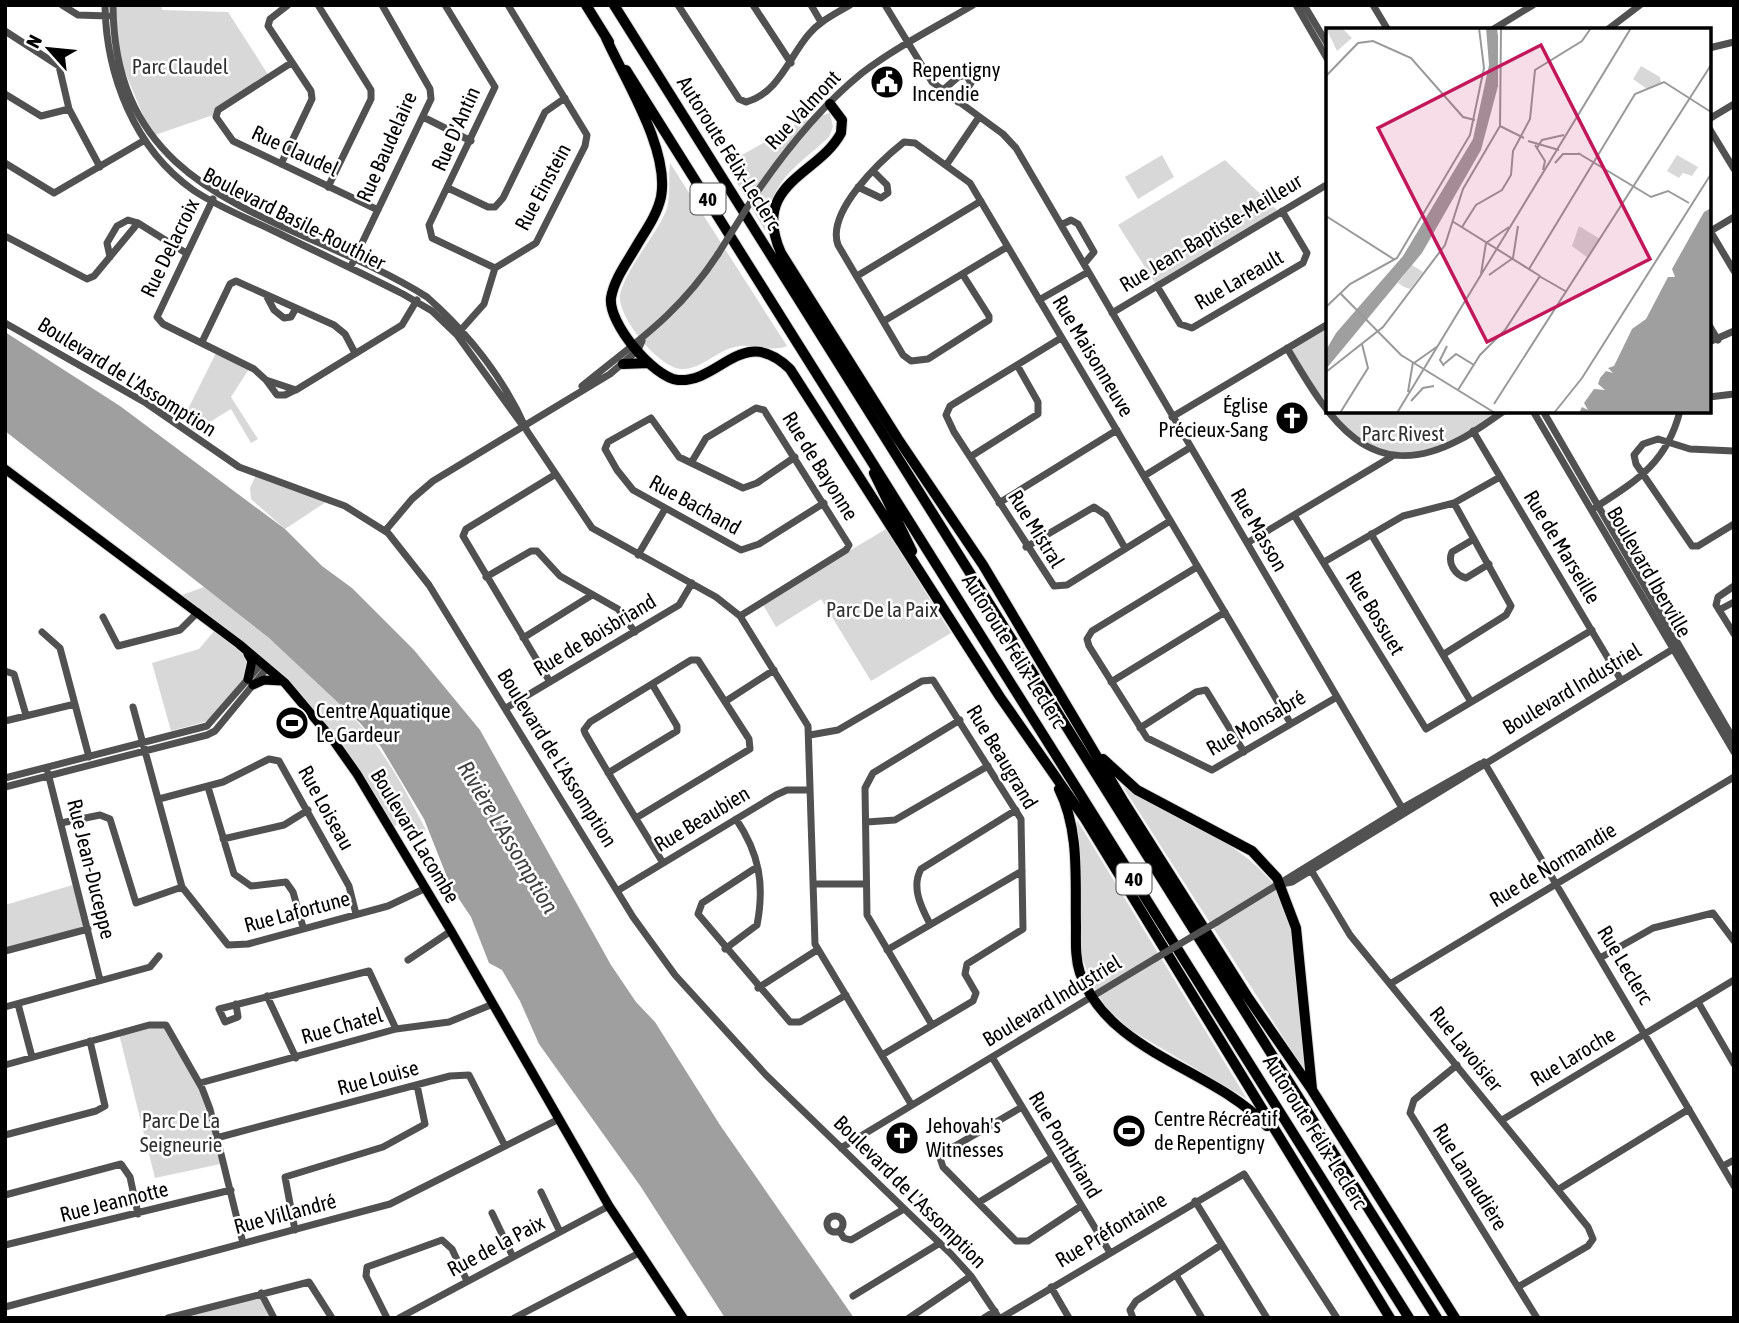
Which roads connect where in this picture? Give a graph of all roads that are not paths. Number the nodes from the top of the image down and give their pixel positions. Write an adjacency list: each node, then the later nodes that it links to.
1 (62, 5): 22 (street)
2 (105, 5): 22 (street, Boulevard Basile-Routhier)
3 (113, 5): 22 (street, Boulevard Basile-Routhier)
4 (288, 5): 34 (street)
5 (317, 5): 57 (street)
6 (445, 5): 49 (street, Rue D'Antin)
7 (508, 5): 38 (street, Rue Einstein)
8 (586, 5): 28 (highway, Autoroute Félix-Leclerc / 40)
9 (614, 5): 118 (highway, Autoroute Félix-Leclerc / 40)
10 (678, 5): 35 (street)
11 (753, 5): 35 (street)
12 (811, 5): 23 (street)
13 (850, 5): 23 (street)
14 (886, 5): 31 (street, Rue Masson)
15 (973, 5): 31 (street, Rue Valmont)
16 (1296, 5): 33 (street)
17 (1304, 5): 29 (street)
18 (1373, 5): 24 (street)
19 (1532, 5): 25 (street)
20 (1640, 5): 26 (street)
21 (384, 6): 43 (street, Rue Baudelaire)
22 (109, 17): 47 (street, Boulevard Basile-Routhier); 48 (street, Boulevard Basile-Routhier)
23 (821, 22): 35 (street)
24 (1387, 28)
25 (1495, 28)
26 (1610, 28)
27 (5, 31): 42 (street)
28 (606, 38): 95 (highway); 114 (highway, Autoroute Félix-Leclerc / 40)
29 (1326, 42)
30 (1734, 42): 32 (street)
31 (907, 43): 36 (street, Rue Masson); 40 (street, Rue Valmont)
32 (1711, 48)
33 (1326, 57)
34 (291, 63): 51 (street); 51 (street, Rue Claudel)
35 (791, 63)
36 (942, 91): 39 (street, Rue Masson); 39 (street)
37 (5, 94): 42 (street)
38 (565, 98): 59 (street); 75 (street, Rue Einstein)
39 (958, 102): 44 (street, Rue Masson)
40 (830, 103): 95 (street, Rue Valmont, bridge); 152 (highway)
41 (1734, 104): 45 (street)
42 (69, 110): 53 (street)
43 (423, 117): 49 (street); 62 (street, Rue Baudelaire)
44 (979, 117): 52 (street); 66 (street, Rue Masson)
45 (1711, 118)
46 (1711, 131): 54 (street)
47 (152, 136): 48 (street); 60 (street, Boulevard Basile-Routhier)
48 (144, 141): 53 (street); 60 (street, Boulevard Basile-Routhier)
49 (471, 141): 59 (street, Rue D'Antin)
50 (5, 163): 53 (street)
51 (281, 164): 57 (street, Rue Claudel)
52 (947, 164): 55 (street, Rue Maisonneuve); 61 (street, Rue Maisonneuve)
53 (100, 167)
54 (1734, 169)
55 (873, 171): 58 (street, Rue Maisonneuve); 58 (street)
56 (1326, 185): 63 (street, Rue Jean-Baptiste-Meilleur)
57 (328, 187): 62 (street, Rue Claudel)
58 (858, 187): 79 (street, Rue Maisonneuve)
59 (448, 188): 75 (street, Rue D'Antin)
60 (214, 197): 71 (street, Rue Delacroix); 73 (street, Boulevard Basile-Routhier)
61 (981, 201): 70 (street, Rue Maisonneuve); 79 (street)
62 (378, 210): 73 (street, Rue Baudelaire)
63 (1282, 211): 80 (street, Rue Jean-Baptiste-Meilleur); 80 (street, Rue Lareault)
64 (1734, 218): 67 (street)
65 (138, 223): 71 (street); 72 (street); 72 (street)
66 (1061, 225): 74 (street, Rue Masson); 74 (street, Rue Masson)
67 (1711, 230)
68 (1711, 233): 76 (street)
69 (5, 236): 72 (street)
70 (1007, 247): 78 (street); 83 (street, Rue Maisonneuve)
71 (186, 253): 94 (street, Rue Delacroix)
72 (110, 257)
73 (352, 264): 82 (street, Boulevard Basile-Routhier); 84 (street, Boulevard Basile-Routhier)
74 (1084, 264): 77 (street, Rue Masson)
75 (495, 268): 91 (street)
76 (1734, 271)
77 (1088, 272): 83 (street); 86 (street, Rue Masson)
78 (963, 275): 87 (street); 87 (street)
79 (857, 276): 87 (street)
80 (1157, 286): 86 (street, Rue Jean-Baptiste-Meilleur)
81 (266, 293): 85 (street); 85 (street); 94 (street)
82 (421, 294): 84 (street, Rue Delacroix); 91 (street, Boulevard Basile-Routhier)
83 (1038, 300): 92 (street, Rue Maisonneuve)
84 (416, 301): 91 (street, Boulevard Basile-Routhier); 97 (street, Rue Delacroix)
85 (296, 307): 97 (street)
86 (1112, 313): 110 (street, Rue Masson)
87 (884, 321)
88 (5, 323): 136 (street, Boulevard de L'Assomption)
89 (1326, 325): 96 (street)
90 (1734, 331): 93 (street)
91 (460, 332): 111 (street, Boulevard Basile-Routhier)
92 (1061, 338): 100 (street); 112 (street, Rue Maisonneuve)
93 (1713, 341)
94 (202, 342): 97 (street, Rue Delacroix)
95 (638, 345): 98 (highway); 99 (street, Rue Valmont); 101 (street, Rue Valmont)
96 (1287, 348): 104 (street); 110 (street)
97 (355, 353)
98 (649, 363): 99 (highway); 148 (highway)
99 (623, 364): 101 (street, Rue Valmont)
100 (1017, 365): 120 (street); 120 (street, Rue Mistral)
101 (574, 393): 111 (street, Rue Valmont)
102 (1734, 394): 103 (street)
103 (1711, 397)
104 (1326, 412)
105 (1327, 413): 121 (street)
106 (1501, 413): 113 (street)
107 (1534, 413): 131 (street, Boulevard Iberville)
108 (1544, 413): 131 (street, Boulevard Iberville)
109 (1679, 413): 115 (street)
110 (1172, 417): 116 (street, Rue Masson)
111 (524, 426): 124 (street, Boulevard Basile-Routhier); 136 (street, Rue Valmont)
112 (1117, 430): 126 (street, Rue Maisonneuve); 129 (street)
113 (1473, 431): 121 (street); 127 (street, Rue de Marseille)
114 (859, 441): 148 (highway); 323 (highway, Autoroute Félix-Leclerc / 40)
115 (1670, 443): 117 (street); 125 (street); 125 (street)
116 (1191, 447): 126 (street); 139 (street, Rue Masson)
117 (1734, 451)
118 (895, 454): 152 (highway); 324 (highway, Autoroute Félix-Leclerc / 40)
119 (795, 457): 122 (street); 122 (street, Rue de Bayonne); 128 (street, Rue de Bayonne)
120 (970, 457): 129 (street, Rue Mistral)
121 (1391, 457): 133 (street)
122 (691, 463): 132 (street, Rue Bachand)
123 (5, 470): 154 (main road, Boulevard Lacombe)
124 (556, 474): 142 (street, Boulevard Basile-Routhier); 146 (street)
125 (1645, 474): 131 (street); 135 (street)
126 (1144, 476): 134 (street, Rue Maisonneuve)
127 (1500, 477): 130 (street); 158 (street, Rue de Marseille)
128 (824, 503): 132 (street, Rue Bachand); 156 (street, Rue de Bayonne)
129 (999, 503): 140 (street, Rue Mistral)
130 (1454, 503): 137 (street); 138 (street)
131 (1595, 507): 163 (street, Boulevard Iberville)
132 (665, 509): 142 (street)
133 (1294, 514): 139 (street); 143 (street, Rue Bossuet)
134 (1170, 521): 141 (street, Rue Mistral); 145 (street, Rue Maisonneuve)
135 (1734, 524)
136 (385, 531): 180 (street, Boulevard de L'Assomption)
137 (1371, 534): 143 (street); 165 (street)
138 (1474, 539): 144 (street); 144 (street)
139 (1247, 543): 175 (street, Rue Masson)
140 (1026, 547): 141 (street, Rue Mistral); 141 (street)
141 (1125, 548)
142 (638, 555): 147 (street, Boulevard Basile-Routhier)
143 (1324, 562): 177 (street, Rue Bossuet)
144 (1489, 564): 165 (street)
145 (1197, 567): 155 (street, Rue Maisonneuve); 173 (street, Rue Monsabré)
146 (486, 577): 150 (street); 162 (street)
147 (692, 583): 156 (street, Boulevard Basile-Routhier); 160 (street, Rue de Boisbriand)
148 (929, 586): 197 (highway)
149 (1734, 586): 153 (street)
150 (592, 595): 160 (street); 162 (street)
151 (1734, 602): 153 (street)
152 (1005, 604): 188 (highway)
153 (1719, 610): 161 (street)
154 (198, 612): 157 (street); 164 (main road, Boulevard Lacombe)
155 (1225, 612): 173 (street); 184 (street, Rue Maisonneuve)
156 (740, 616): 167 (street, Boulevard Basile-Routhier)
157 (103, 617)
158 (1592, 630): 169 (street, Rue de Marseille); 177 (street)
159 (41, 632): 178 (street)
160 (635, 632): 172 (street, Rue de Boisbriand)
161 (1734, 634)
162 (523, 638): 172 (street)
163 (1675, 647): 169 (street, Boulevard Industriel); 185 (street, Boulevard Iberville); 192 (street, Boulevard Iberville)
164 (245, 649): 166 (main road, Boulevard Lacombe); 170 (main road)
165 (1444, 654): 177 (street)
166 (265, 666): 170 (street); 171 (main road, Boulevard Lacombe)
167 (774, 670): 176 (street); 187 (street, Boulevard Basile-Routhier)
168 (5, 671): 181 (street)
169 (1621, 680): 194 (street, Boulevard Industriel)
170 (251, 682): 171 (main road); 190 (street)
171 (284, 682): 223 (main road, Boulevard Lacombe)
172 (550, 682): 180 (street, Rue de Boisbriand)
173 (1111, 682): 186 (street, Rue Monsabré)
174 (652, 684): 176 (street); 199 (street); 199 (street)
175 (1337, 697): 184 (street, Rue Monsabré); 208 (street, Rue Masson)
176 (726, 701): 209 (street)
177 (1471, 702)
178 (75, 704): 181 (street); 193 (street)
179 (133, 707): 190 (street, Rue Lafortune)
180 (506, 708): 224 (street, Boulevard de L'Assomption)
181 (26, 715): 183 (street)
182 (960, 720): 187 (street, Rue Beaugrand); 196 (street, Rue Beaugrand); 211 (street)
183 (5, 721)
184 (1290, 724): 191 (street, Rue Monsabré)
185 (1730, 726): 189 (street, Boulevard Iberville)
186 (1140, 728): 191 (street, Rue Monsabré); 191 (street)
187 (810, 735): 204 (street, Boulevard Basile-Routhier)
188 (1087, 740): 221 (highway); 263 (highway)
189 (1734, 740)
190 (145, 747): 193 (street); 195 (street); 205 (street, Rue Lafortune)
191 (1244, 752)
192 (1734, 752)
193 (89, 756): 195 (street); 198 (street)
194 (1485, 762): 208 (street, Boulevard Industriel); 218 (street, Rue Leclerc)
195 (91, 765): 198 (street)
196 (988, 765): 207 (street, Rue Beaugrand); 211 (street)
197 (1049, 770): 244 (highway); 271 (highway)
198 (48, 771): 201 (street); 202 (street); 212 (street, Rue Jean-Duceppe)
199 (608, 773): 209 (street)
200 (1734, 777): 218 (street, Rue de Normandie)
201 (5, 778)
202 (5, 787)
203 (208, 787): 205 (street, Rue Loiseau); 206 (street, Rue Loiseau); 213 (street)
204 (809, 790): 210 (street, Rue Beaubien); 219 (street, Boulevard Basile-Routhier)
205 (159, 799): 222 (street, Rue Lafortune)
206 (308, 810): 213 (street); 225 (street, Rue Loiseau)
207 (1016, 810): 217 (street, Rue Beaugrand); 226 (street)
208 (1404, 810): 216 (street, Boulevard Industriel); 221 (street, Boulevard Industriel)
209 (636, 818): 214 (street)
210 (736, 819): 214 (street, Rue Beaubien); 215 (street)
211 (867, 822): 220 (street)
212 (61, 824): 222 (street); 228 (street, Rue Jean-Duceppe)
213 (223, 839): 227 (street)
214 (663, 863): 224 (street, Rue Beaubien)
215 (757, 867): 231 (street); 231 (street)
216 (1311, 870): 221 (street, Boulevard Industriel); 240 (street, Rue Lavoisier)
217 (1022, 871): 226 (street); 250 (street, Rue Beaugrand)
218 (1556, 883): 236 (street, Rue Leclerc); 240 (street, Rue de Normandie)
219 (813, 884): 220 (street); 232 (street, Boulevard Basile-Routhier)
220 (866, 884): 233 (street)
221 (1281, 884): 244 (street, Boulevard Industriel, bridge); 263 (highway)
222 (182, 887): 227 (street, Rue Lafortune)
223 (426, 888): 225 (street, Rue Lafortune); 229 (main road, Boulevard Lacombe)
224 (617, 891): 273 (street, Boulevard de L'Assomption)
225 (356, 914): 227 (street, Rue Lafortune)
226 (930, 924): 233 (street)
227 (303, 927)
228 (88, 929): 234 (street); 238 (street, Rue Jean-Duceppe)
229 (451, 931): 237 (street); 248 (main road, Boulevard Lacombe)
230 (1734, 941): 236 (street)
231 (725, 949): 241 (street)
232 (817, 950): 241 (street); 242 (street, Boulevard Basile-Routhier)
233 (887, 950): 250 (street)
234 (5, 951)
235 (159, 956): 238 (street)
236 (1600, 958): 252 (street, Rue Leclerc)
237 (408, 960)
238 (100, 980): 246 (street)
239 (1734, 980): 245 (street, Rue Laroche)
240 (1390, 984): 260 (street, Rue Lavoisier)
241 (758, 988): 242 (street)
242 (846, 995): 254 (street, Boulevard Basile-Routhier)
243 (267, 996): 247 (street); 251 (street); 257 (street)
244 (1093, 997): 255 (street, Boulevard Industriel); 271 (highway)
245 (1698, 1002): 252 (street, Rue Laroche); 258 (street)
246 (18, 1004): 249 (street); 256 (street)
247 (236, 1004)
248 (493, 1004): 251 (street, Rue Chatel); 267 (main road, Boulevard Lacombe)
249 (5, 1007)
250 (932, 1025): 254 (street)
251 (396, 1028): 257 (street, Rue Chatel)
252 (1645, 1034): 266 (street, Rue Leclerc); 268 (street, Rue Laroche)
253 (90, 1041): 256 (street); 261 (street); 269 (street)
254 (883, 1055): 264 (street, Boulevard Basile-Routhier)
255 (992, 1057): 264 (street, Boulevard Industriel); 265 (street, Rue Pontbriand)
256 (32, 1058): 259 (street)
257 (296, 1058): 261 (street, Rue Chatel)
258 (1734, 1064)
259 (5, 1065)
260 (1457, 1065): 268 (street, Rue Lavoisier); 303 (street, Rue Lanaudière)
261 (200, 1083): 270 (street)
262 (417, 1086): 270 (street, Rue Louise); 272 (street, Rue Louise); 289 (street)
263 (1312, 1090): 325 (highway)
264 (911, 1104): 273 (street, Boulevard Industriel)
265 (1022, 1107): 274 (street, Rue Pontbriand); 282 (street)
266 (1689, 1109): 276 (street, Rue Leclerc); 278 (street)
267 (559, 1119): 272 (street, Rue Villandré); 284 (main road, Boulevard Lacombe)
268 (1502, 1120): 278 (street, Rue Lavoisier)
269 (5, 1135)
270 (219, 1138): 279 (street)
271 (1278, 1138): 322 (highway)
272 (505, 1146): 289 (street, Rue Villandré)
273 (841, 1147): 286 (street, Boulevard de L'Assomption)
274 (1051, 1157): 282 (street); 285 (street, Rue Pontbriand)
275 (1734, 1160): 276 (street)
276 (1723, 1166): 277 (street, Rue Leclerc)
277 (1734, 1186)
278 (1559, 1189): 303 (street, Rue Lavoisier)
279 (231, 1190): 288 (street, Rue Jeannotte); 292 (street)
280 (541, 1192): 291 (street)
281 (5, 1195): 288 (street)
282 (981, 1201): 285 (street)
283 (1195, 1201): 295 (street); 296 (street, Rue Préfontaine); 321 (street, Rue Préfontaine)
284 (610, 1206): 291 (street, Rue de la Paix); 297 (main road, Boulevard Lacombe)
285 (1081, 1206): 296 (street, Rue Pontbriand)
286 (904, 1209): 290 (street); 293 (street, Boulevard de L'Assomption)
287 (492, 1213): 298 (street)
288 (138, 1214): 294 (street, Rue Jeannotte)
289 (295, 1230): 292 (street, Rue Villandré)
290 (839, 1231)
291 (560, 1232): 298 (street, Rue de la Paix)
292 (243, 1243): 306 (street, Rue Villandré)
293 (940, 1243): 300 (street, Boulevard de L'Assomption); 305 (street)
294 (5, 1245)
295 (1221, 1245): 299 (street); 320 (street)
296 (1109, 1251): 302 (street, Rue Préfontaine)
297 (639, 1253): 313 (street); 314 (main road, Boulevard Lacombe)
298 (513, 1257): 301 (street, Rue de la Paix)
299 (1176, 1275): 318 (street); 319 (street)
300 (971, 1276): 307 (street, Boulevard de L'Assomption); 315 (street)
301 (467, 1281): 311 (street); 312 (street, Rue de la Paix)
302 (1051, 1287): 307 (street, Rue Préfontaine); 317 (street)
303 (1518, 1287): 326 (street, Rue Lanaudière)
304 (261, 1293): 308 (street); 309 (street); 310 (street)
305 (853, 1296)
306 (5, 1307)
307 (998, 1315): 316 (street, Rue Préfontaine)
308 (168, 1318)
309 (274, 1318)
310 (332, 1318)
311 (387, 1318)
312 (399, 1318)
313 (515, 1318)
314 (683, 1318)
315 (909, 1318)
316 (984, 1318)
317 (1069, 1318)
318 (1133, 1318)
319 (1202, 1318)
320 (1267, 1318)
321 (1337, 1318)
322 (1390, 1318)
323 (1409, 1318)
324 (1437, 1318)
325 (1455, 1318)
326 (1537, 1318)

